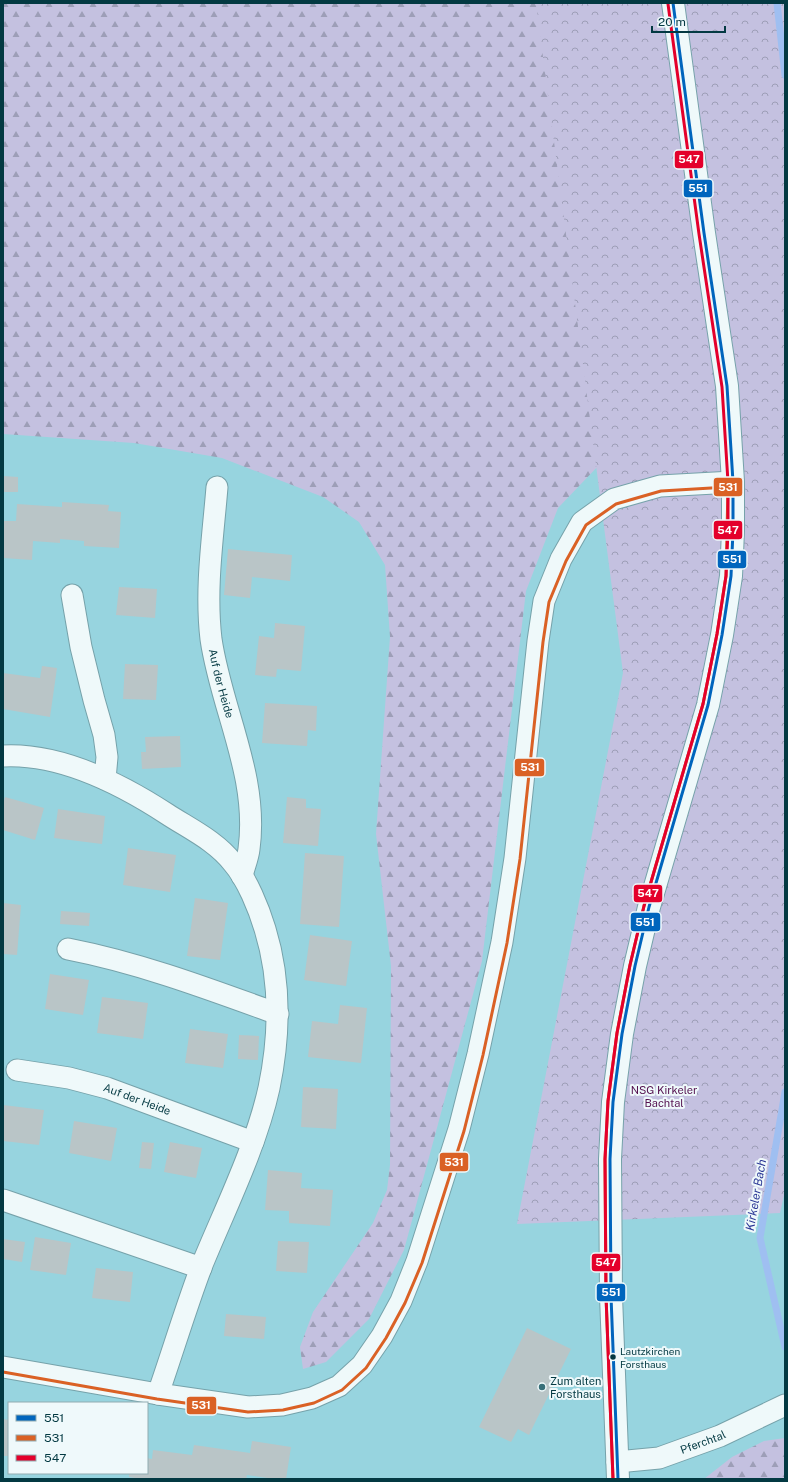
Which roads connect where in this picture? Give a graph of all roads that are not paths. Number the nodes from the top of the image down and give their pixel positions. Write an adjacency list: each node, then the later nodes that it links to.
1 (673, 3): 2 (main road)
2 (733, 482): 15 (street); 17 (main road)
3 (217, 487): 7 (street, Auf der Heide)
4 (72, 595): 6 (street)
5 (3, 756): 6 (street)
6 (105, 779): 7 (street)
7 (242, 876): 9 (street)
8 (68, 949): 9 (street)
9 (278, 1014): 11 (street)
10 (17, 1070): 11 (street, Auf der Heide)
11 (253, 1142): 13 (street)
12 (3, 1200): 13 (street)
13 (201, 1268): 15 (street)
14 (3, 1367): 15 (street)
15 (158, 1394)
16 (785, 1405): 17 (street, Pferchtal)
17 (617, 1471)

